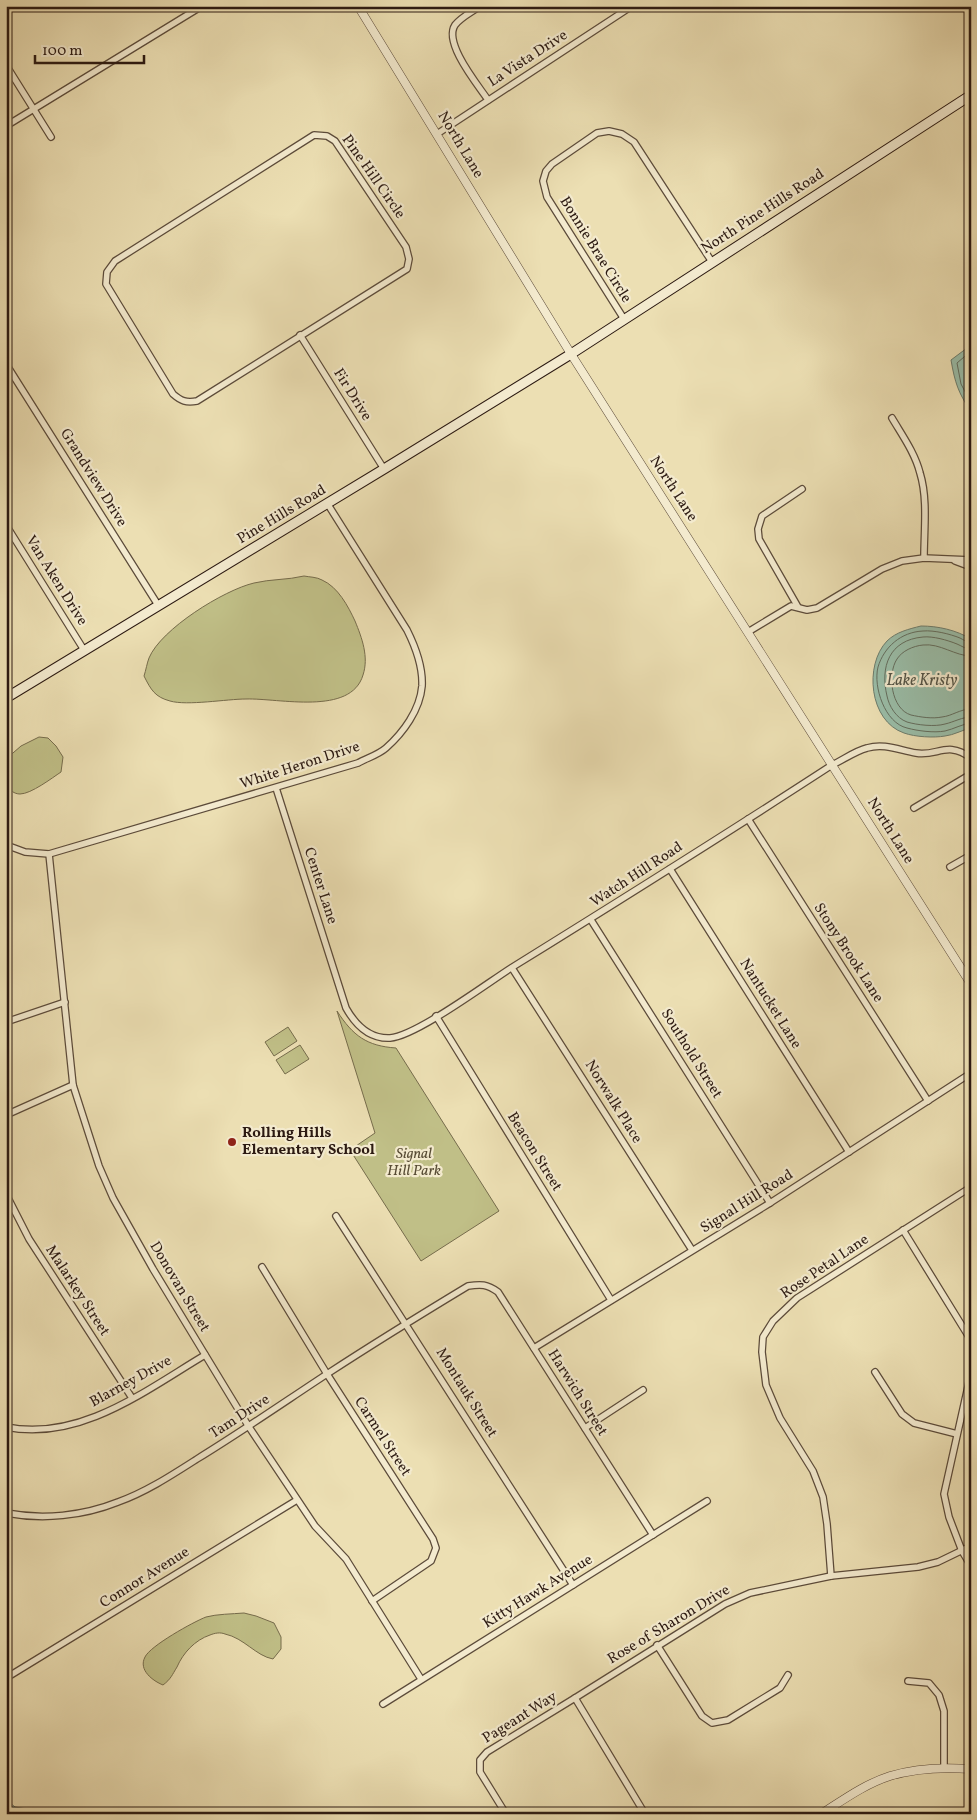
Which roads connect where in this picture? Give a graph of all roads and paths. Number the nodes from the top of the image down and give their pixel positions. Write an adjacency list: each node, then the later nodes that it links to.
1 (202, 6): 8 (street)
2 (358, 6): 10 (street, North Lane)
3 (480, 6): 7 (street)
4 (632, 6): 7 (street, La Vista Drive)
5 (6, 65): 8 (street)
6 (971, 95): 12 (main road, North Pine Hills Road)
7 (488, 100): 10 (street, La Vista Drive)
8 (33, 109): 9 (street); 11 (street)
9 (6, 126)
10 (437, 134): 15 (street, North Lane)
11 (51, 137)
12 (712, 262): 13 (main road, North Pine Hills Road); 13 (street, Bonnie Brae Circle)
13 (624, 319): 15 (main road, North Pine Hills Road)
14 (300, 335): 14 (street, Pine Hill Circle); 18 (street, Fir Drive)
15 (571, 354): 18 (main road, Pine Hills Road); 28 (street, North Lane)
16 (6, 364): 26 (street, Grandview Drive)
17 (892, 418): 22 (street)
18 (384, 469): 20 (main road, Pine Hills Road)
19 (802, 489): 27 (street)
20 (327, 503): 26 (main road, Pine Hills Road); 34 (street, White Heron Drive)
21 (6, 524): 29 (street, Van Aken Drive)
22 (924, 558): 23 (street); 27 (street)
23 (953, 560): 24 (street); 25 (street)
24 (971, 560)
25 (971, 567)
26 (158, 605): 29 (main road, Pine Hills Road)
27 (798, 607): 28 (street)
28 (748, 632): 32 (street, North Lane)
29 (84, 650): 30 (main road, Pine Hills Road)
30 (8, 694)
31 (971, 758): 32 (street, Watch Hill Road)
32 (832, 765): 36 (street, Watch Hill Road); 44 (street, North Lane)
33 (971, 774): 35 (street)
34 (276, 788): 38 (street, White Heron Drive); 45 (street, Center Lane)
35 (914, 808)
36 (748, 819): 41 (street, Watch Hill Road); 51 (street, Stony Brook Lane)
37 (6, 845): 38 (street, White Heron Drive)
38 (49, 854): 46 (street, Donovan Street)
39 (971, 855): 40 (street)
40 (950, 867)
41 (670, 869): 42 (street, Watch Hill Road); 53 (street, Nantucket Lane)
42 (591, 920): 43 (street, Watch Hill Road); 56 (street, Southold Street)
43 (512, 968): 47 (street, Watch Hill Road); 59 (street, Norwalk Place)
44 (971, 984)
45 (341, 991): 47 (street, Watch Hill Road)
46 (65, 1002): 48 (street); 50 (street, Donovan Street)
47 (436, 1016): 62 (street, Beacon Street)
48 (6, 1022)
49 (971, 1073): 51 (street, Signal Hill Road)
50 (74, 1085): 52 (street); 66 (street, Donovan Street)
51 (928, 1101): 53 (street, Signal Hill Road)
52 (6, 1115)
53 (850, 1152): 56 (street, Signal Hill Road)
54 (971, 1187): 58 (street, Rose Petal Lane)
55 (6, 1194): 71 (street, Malarkey Street)
56 (770, 1203): 59 (street, Signal Hill Road)
57 (336, 1216): 63 (street, Montauk Street)
58 (903, 1230): 65 (street); 83 (street, Rose Petal Lane)
59 (692, 1250): 62 (street, Signal Hill Road)
60 (262, 1267): 69 (street, Carmel Street)
61 (468, 1286): 63 (street, Tam Drive); 64 (street, Harwich Street)
62 (611, 1300): 64 (street, Signal Hill Road)
63 (407, 1324): 69 (street, Tam Drive); 84 (street, Montauk Street)
64 (534, 1348): 74 (street, Harwich Street)
65 (971, 1350)
66 (205, 1355): 71 (street, Blarney Drive); 73 (street, Donovan Street)
67 (875, 1372): 75 (street)
68 (971, 1373): 75 (street)
69 (327, 1374): 73 (street, Tam Drive); 85 (street, Carmel Street)
70 (643, 1390): 74 (street)
71 (132, 1398): 72 (street, Blarney Drive)
72 (6, 1427)
73 (249, 1427): 76 (street, Donovan Street); 78 (street, Tam Drive)
74 (585, 1428): 79 (street, Harwich Street)
75 (957, 1434): 81 (street)
76 (297, 1500): 85 (street, Donovan Street); 88 (street, Connor Avenue)
77 (707, 1501): 79 (street, Kitty Hawk Avenue)
78 (6, 1514)
79 (653, 1535): 84 (street, Kitty Hawk Avenue)
80 (971, 1546): 81 (street, Rose of Sharon Drive)
81 (962, 1551): 82 (street); 83 (street, Rose of Sharon Drive)
82 (971, 1566)
83 (830, 1576): 86 (street, Rose of Sharon Drive)
84 (573, 1585): 89 (street, Kitty Hawk Avenue)
85 (372, 1601): 89 (street, Donovan Street)
86 (657, 1646): 87 (street); 91 (street, Rose of Sharon Drive)
87 (788, 1675)
88 (6, 1678)
89 (422, 1679): 92 (street, Kitty Hawk Avenue)
90 (908, 1681): 93 (street)
91 (575, 1698): 95 (street, Pageant Way); 96 (street)
92 (383, 1704)
93 (944, 1767): 94 (street); 97 (street)
94 (971, 1769)
95 (506, 1814)
96 (645, 1814)
97 (821, 1814)

